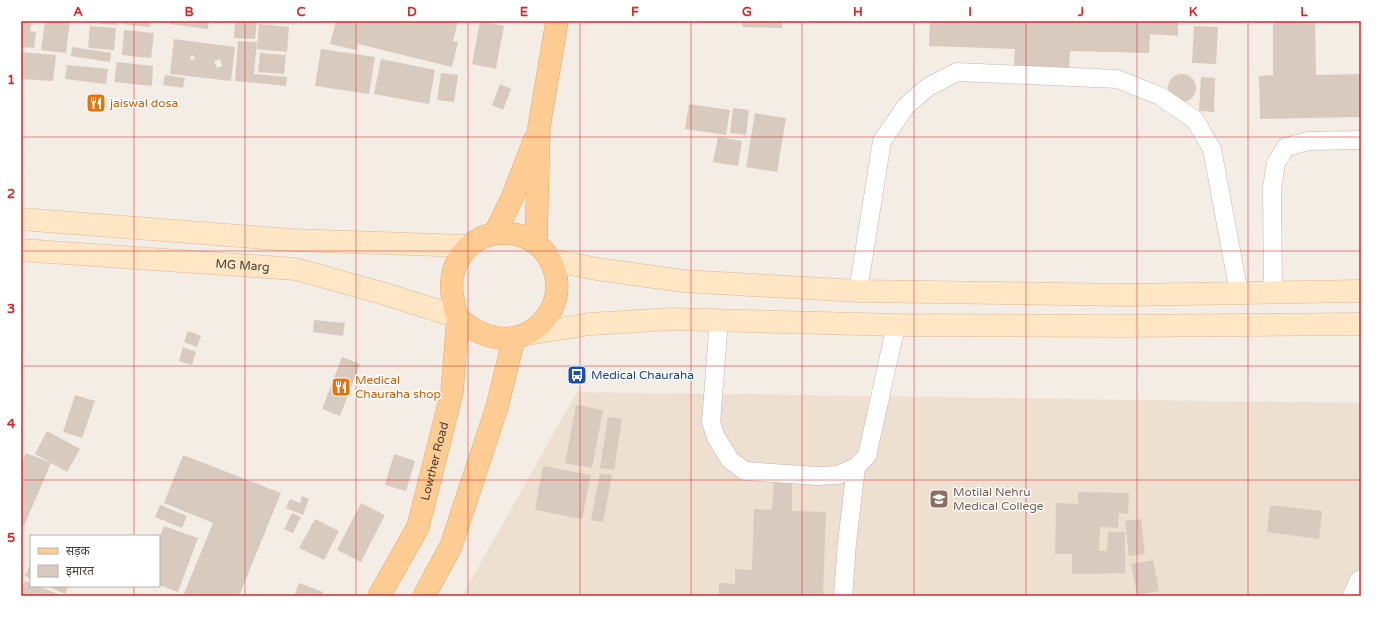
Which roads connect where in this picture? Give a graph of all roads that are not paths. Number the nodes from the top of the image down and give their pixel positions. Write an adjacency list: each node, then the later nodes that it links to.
1 (557, 21): 2 (main road)
2 (539, 127): 5 (main road); 6 (main road)
3 (1361, 140): 12 (lane)
4 (21, 219): 7 (main road)
5 (495, 233): 6 (main road); 7 (main road)
6 (536, 244): 9 (main road)
7 (468, 246): 14 (main road)
8 (21, 250): 14 (main road, MG Marg)
9 (551, 260): 10 (main road); 18 (main road)
10 (858, 291): 13 (main road); 13 (lane)
11 (1361, 292): 12 (main road)
12 (1273, 293): 13 (main road)
13 (1239, 294)
14 (458, 317): 18 (main road); 21 (main road, Lowther Road)
15 (719, 320): 17 (main road); 18 (main road); 19 (lane)
16 (1361, 324): 17 (main road)
17 (896, 325): 19 (lane)
18 (521, 336): 22 (main road)
19 (856, 467): 23 (lane)
20 (1361, 581): 24 (street)
21 (379, 596)
22 (424, 596)
23 (844, 596)
24 (1354, 596)

